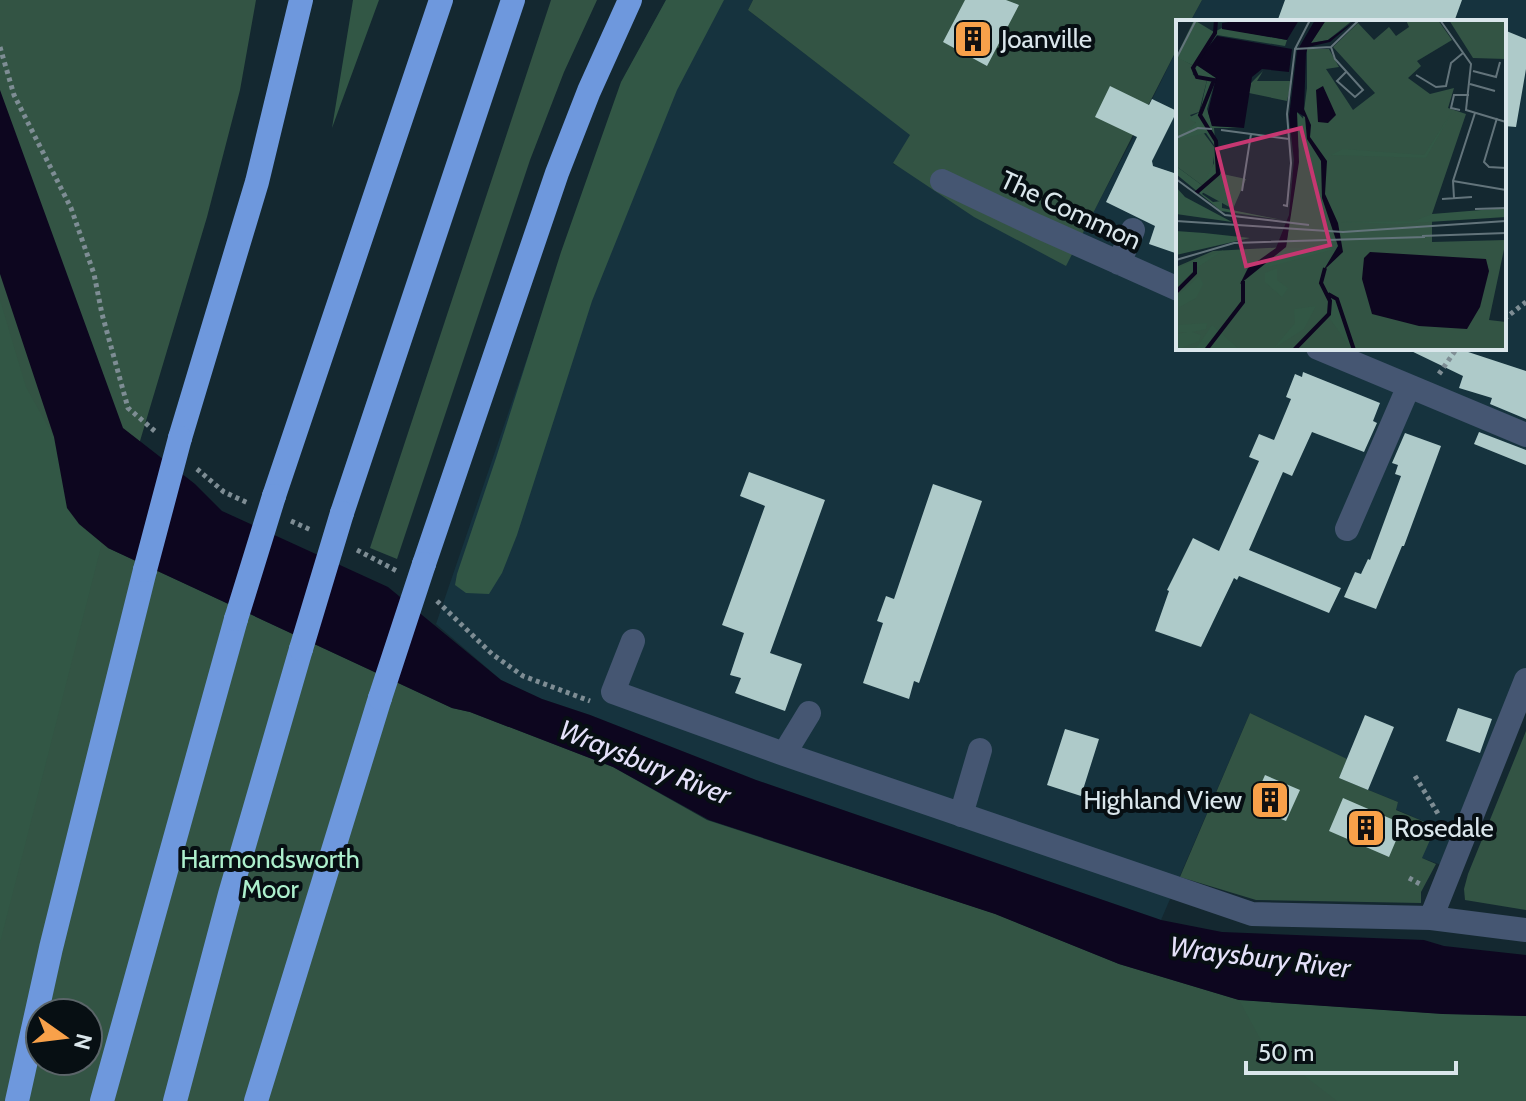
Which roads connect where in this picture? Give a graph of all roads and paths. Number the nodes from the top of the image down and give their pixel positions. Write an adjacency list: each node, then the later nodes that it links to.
1 (301, 0): 15 (highway)
2 (441, 0): 17 (highway)
3 (513, 0): 36 (highway, bridge)
4 (630, 0): 21 (highway)
5 (0, 47): 15 (path)
6 (942, 181): 8 (street, The Common)
7 (1133, 230): 8 (street)
8 (1119, 263): 9 (street, The Common)
9 (1176, 288)
10 (1526, 302): 11 (path)
11 (1506, 317)
12 (1326, 350): 13 (street)
13 (1408, 388): 14 (street); 18 (street)
14 (1526, 435)
15 (177, 446): 16 (path); 34 (highway, bridge)
16 (251, 504)
17 (276, 506): 19 (path); 35 (highway, bridge)
18 (1347, 529)
19 (318, 533)
20 (345, 545): 21 (path)
21 (417, 572): 37 (highway, bridge)
22 (433, 597): 25 (path)
23 (633, 641): 28 (street)
24 (1526, 680): 32 (street)
25 (593, 702)
26 (809, 713): 28 (street)
27 (980, 750): 30 (street)
28 (784, 754): 30 (street)
29 (1415, 776): 31 (path)
30 (961, 815): 32 (street)
31 (1440, 817)
32 (1431, 918): 33 (street)
33 (1526, 930)
34 (17, 1101)
35 (102, 1101)
36 (175, 1101)
37 (256, 1101)

